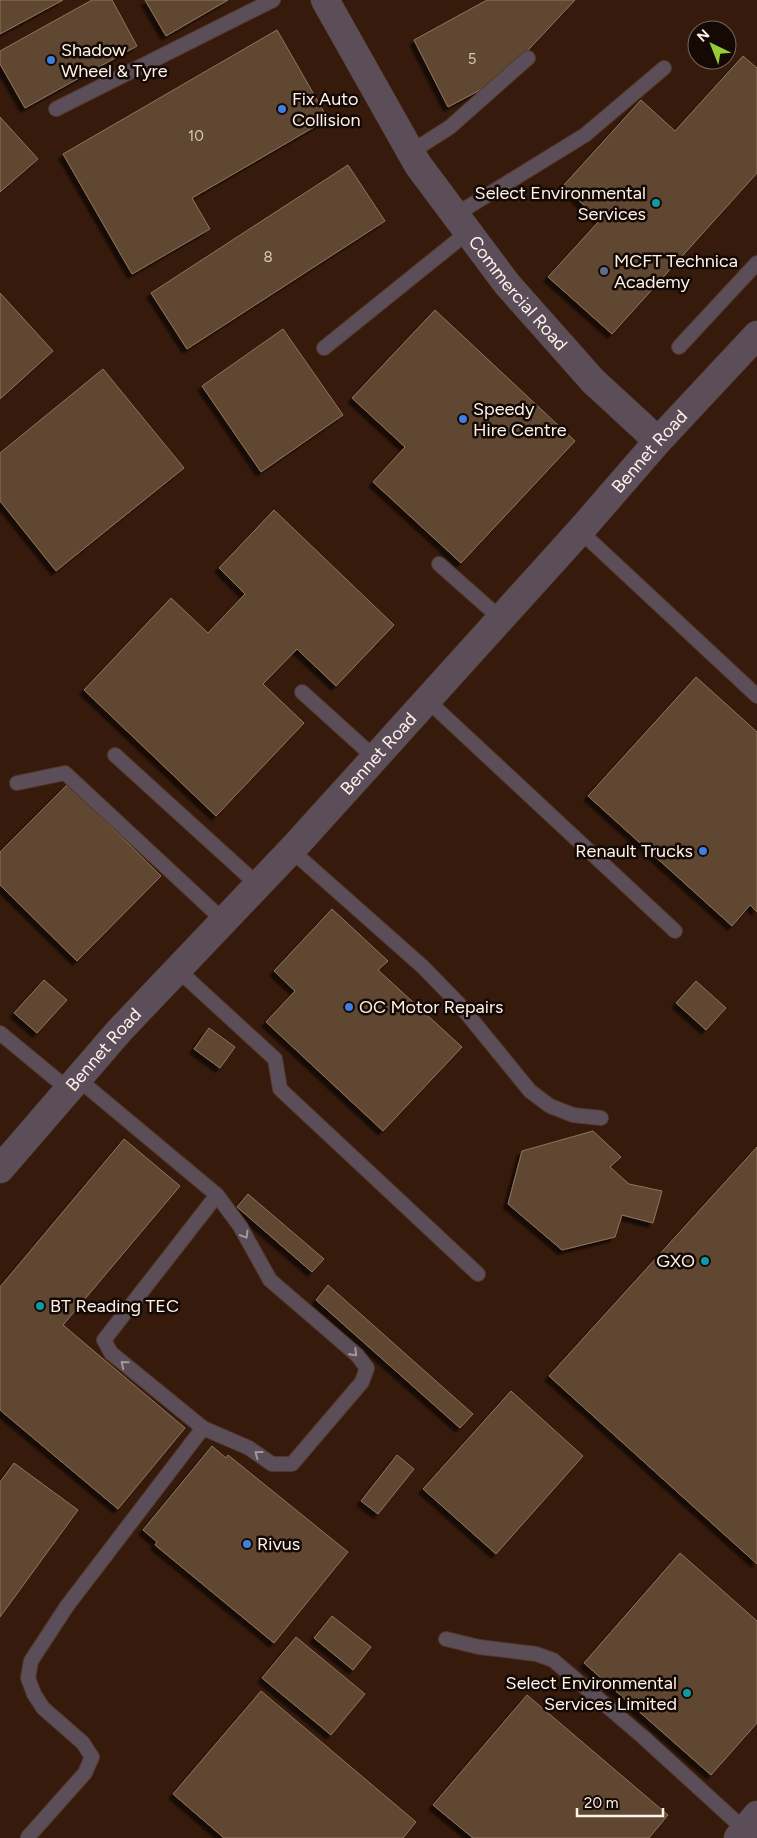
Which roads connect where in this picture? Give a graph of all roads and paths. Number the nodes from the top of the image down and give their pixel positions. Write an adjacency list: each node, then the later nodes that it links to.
1 (273, 0): 5 (lane)
2 (325, 0): 6 (street, Commercial Road)
3 (528, 58): 6 (lane)
4 (664, 68): 7 (lane)
5 (56, 109)
6 (411, 152): 7 (street, Commercial Road)
7 (462, 224): 11 (lane); 12 (street, Commercial Road)
8 (757, 263): 10 (lane)
9 (757, 335): 12 (street, Bennet Road)
10 (679, 347)
11 (324, 348)
12 (658, 441): 13 (street, Bennet Road)
13 (580, 531): 15 (street, Bennet Road); 17 (lane)
14 (440, 564): 15 (lane)
15 (500, 618): 18 (street, Bennet Road)
16 (302, 692): 20 (lane)
17 (757, 696)
18 (426, 699): 20 (street, Bennet Road); 25 (lane)
19 (115, 755): 23 (lane)
20 (375, 758): 22 (street, Bennet Road)
21 (17, 783): 24 (lane)
22 (292, 850): 23 (street, Bennet Road); 29 (lane)
23 (258, 885): 24 (street, Bennet Road)
24 (224, 921): 26 (street, Bennet Road)
25 (675, 931)
26 (178, 970): 28 (street, Bennet Road); 32 (lane)
27 (0, 1033): 28 (lane)
28 (73, 1085): 30 (street, Bennet Road); 31 (lane)
29 (601, 1118)
30 (0, 1170)
31 (217, 1195): 33 (lane, one-way to 31); 33 (lane, one-way to 33)
32 (478, 1274)
33 (203, 1428): 36 (lane)
34 (446, 1639): 35 (lane)
35 (747, 1828)
36 (28, 1837)

